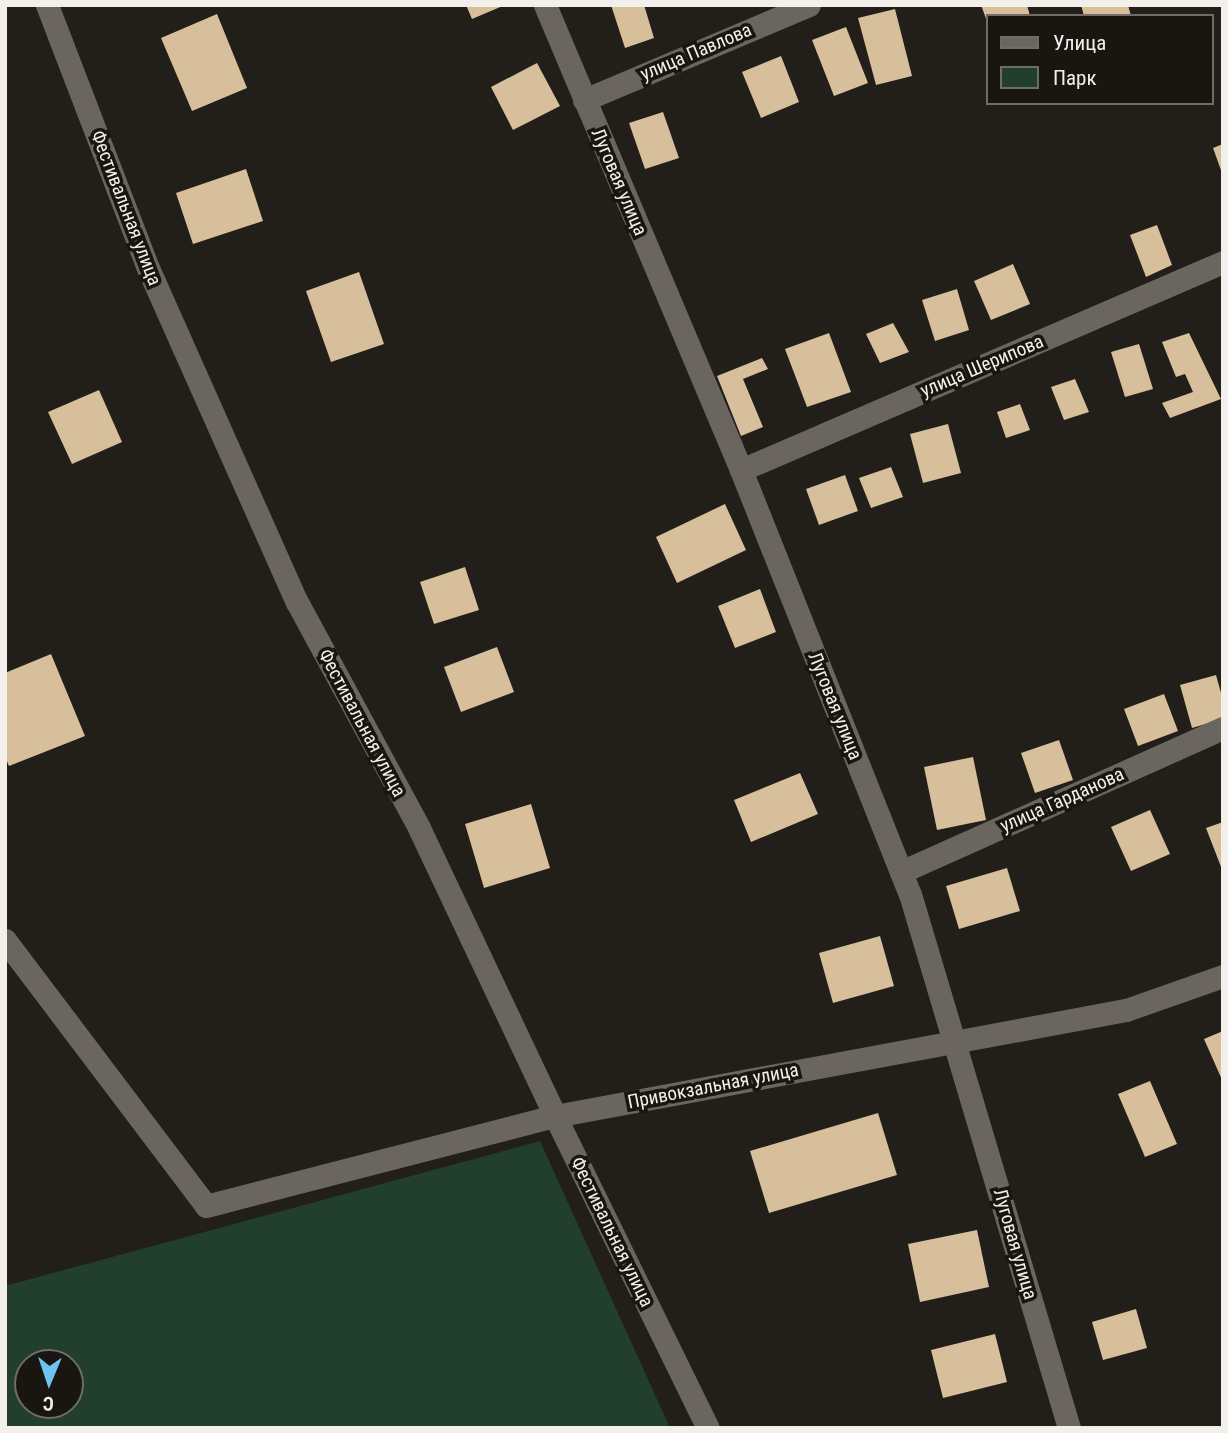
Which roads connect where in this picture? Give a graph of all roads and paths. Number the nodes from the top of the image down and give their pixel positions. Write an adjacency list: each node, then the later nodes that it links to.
1 (47, 5): 12 (street, Фестивальная улица)
2 (545, 5): 4 (street, Луговая улица)
3 (809, 5): 4 (street, улица Павлова)
4 (584, 100): 6 (street, Луговая улица)
5 (1223, 262): 6 (street, улица Шерипова)
6 (741, 470): 8 (street, Луговая улица)
7 (1223, 728): 8 (street, улица Гарданова)
8 (901, 872): 11 (street, Луговая улица)
9 (5, 940): 12 (street, Привокзальная улица)
10 (1223, 976): 11 (street, Привокзальная улица)
11 (955, 1039): 12 (street, Привокзальная улица); 14 (street, Луговая улица)
12 (555, 1116): 13 (street, Фестивальная улица)
13 (708, 1428)
14 (1069, 1428)

